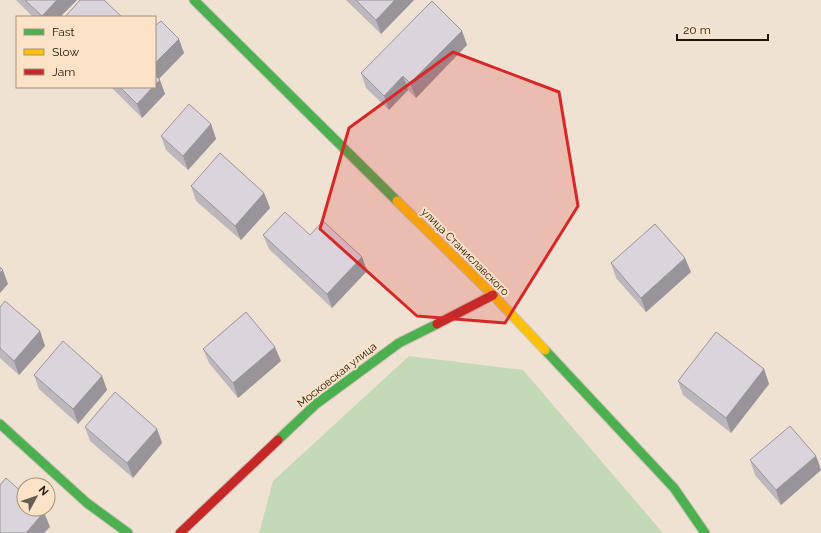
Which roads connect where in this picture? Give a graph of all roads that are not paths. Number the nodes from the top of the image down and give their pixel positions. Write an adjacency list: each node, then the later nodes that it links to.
1 (194, 0): 2 (street, улица Станиславского)
2 (493, 295): 5 (street, Московская улица); 6 (street, улица Станиславского)
3 (0, 424): 4 (street)
4 (128, 533)
5 (180, 533)
6 (705, 533)

